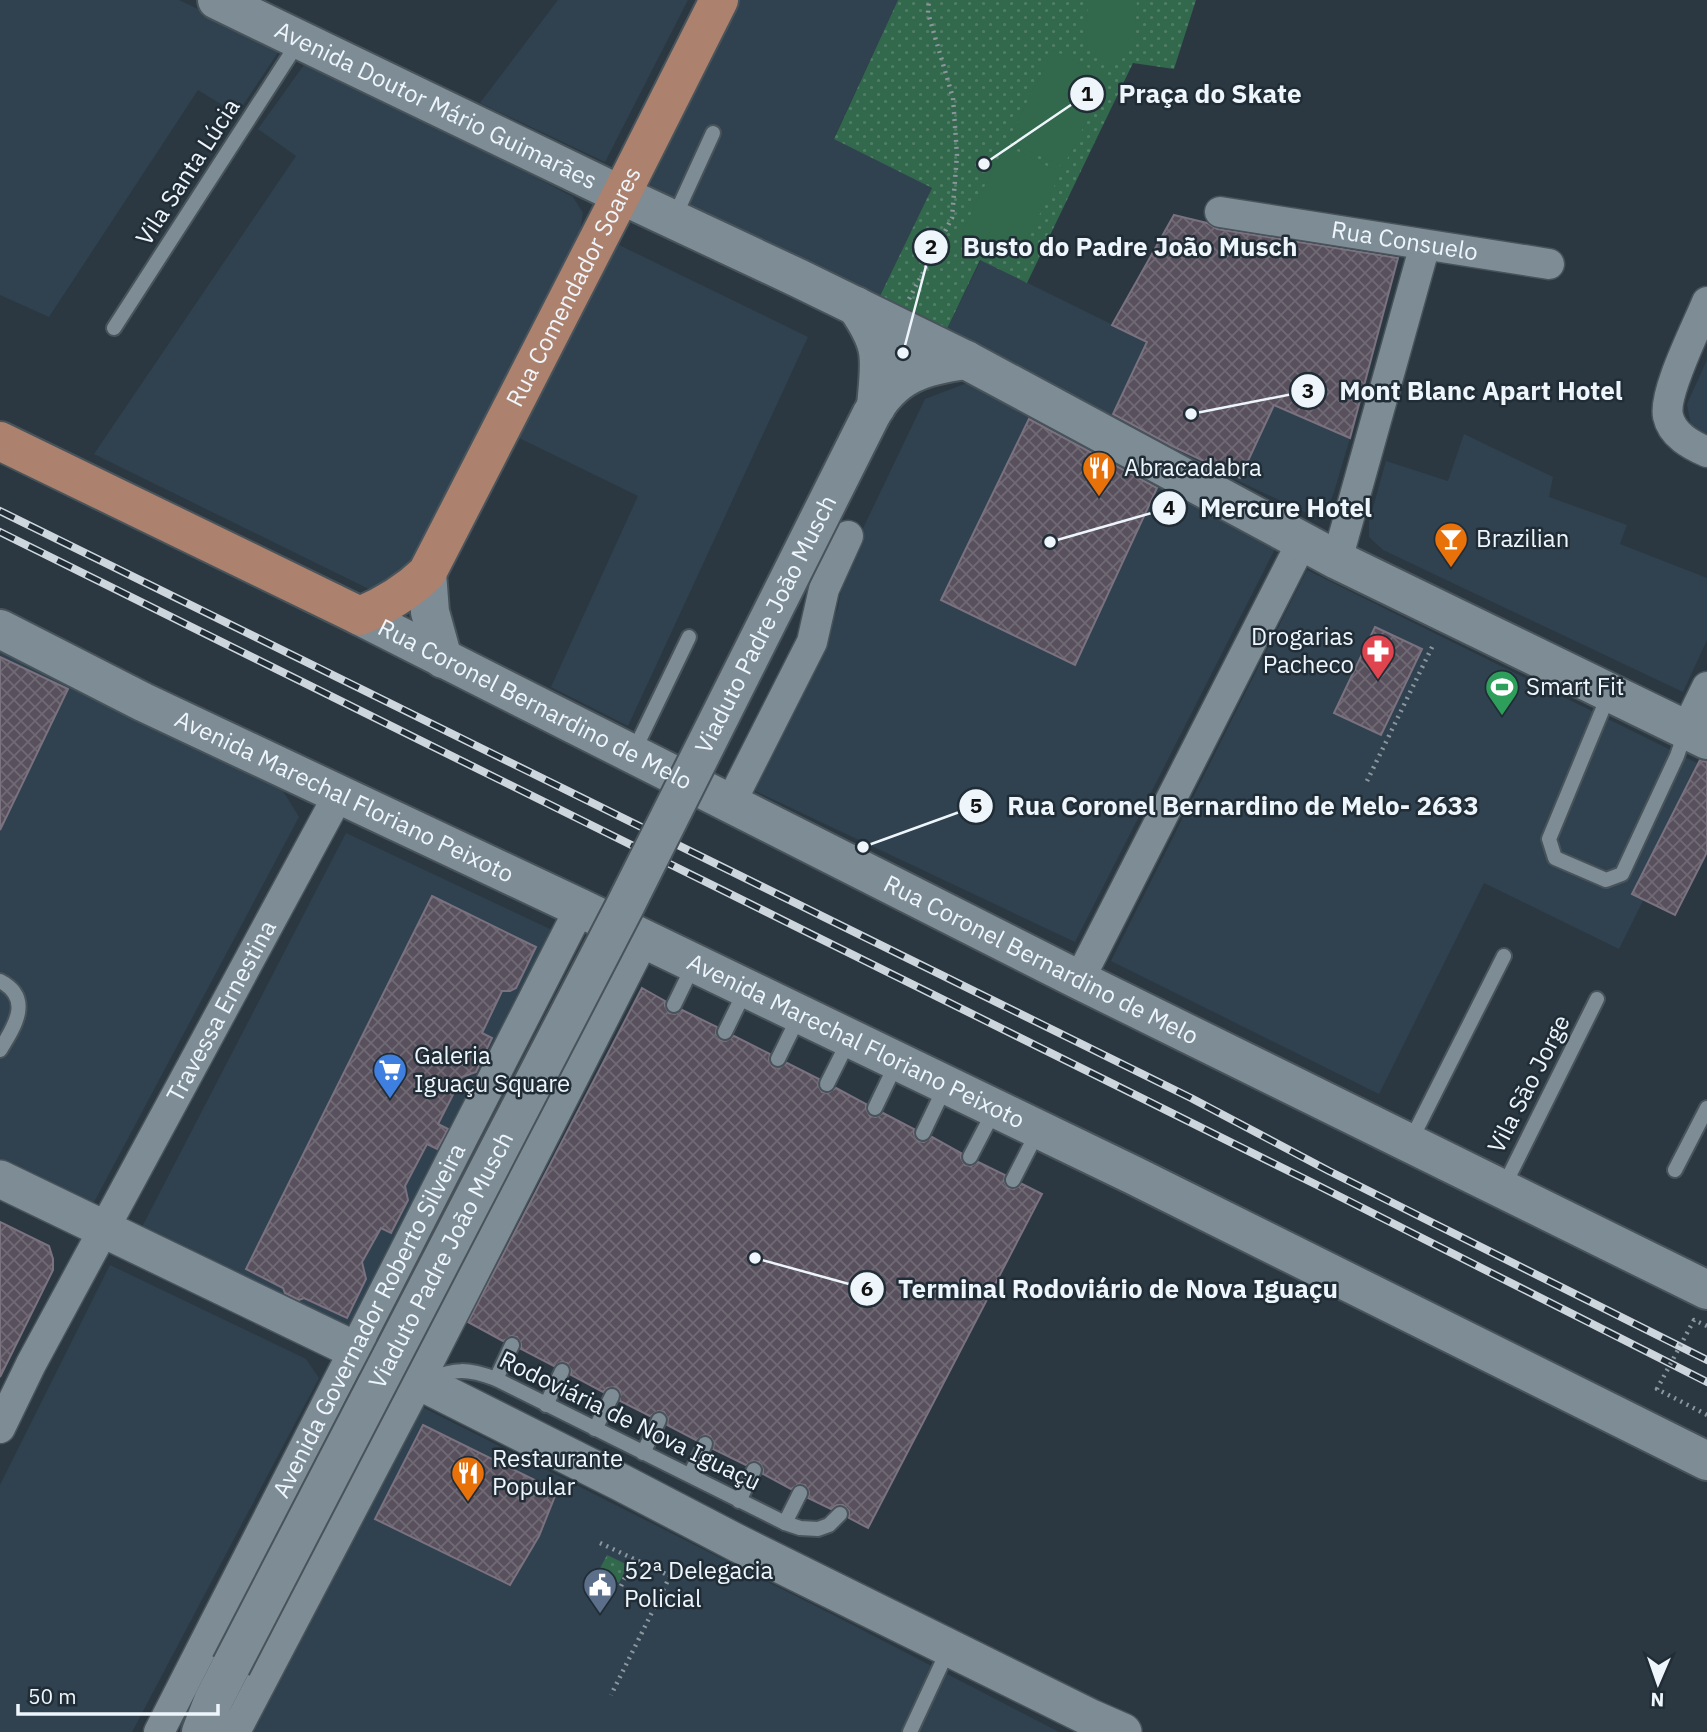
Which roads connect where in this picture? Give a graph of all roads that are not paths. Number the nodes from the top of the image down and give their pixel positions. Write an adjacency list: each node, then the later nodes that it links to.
1 (217, 0): 3 (main road, Avenida Doutor Mário Guimarães)
2 (719, 0): 5 (main road, Rua Comendador Soares)
3 (300, 40): 5 (main road, Avenida Doutor Mário Guimarães); 12 (lane, Vila Santa Lúcia)
4 (713, 133): 7 (lane)
5 (621, 195): 7 (main road, Avenida Doutor Mário Guimarães); 20 (main road, Rua Comendador Soares)
6 (1220, 212): 8 (street, Rua Consuelo)
7 (674, 220): 11 (main road, Avenida Doutor Mário Guimarães)
8 (1425, 245): 9 (street, Rua Consuelo); 19 (street)
9 (1549, 264)
10 (1707, 302): 16 (street)
11 (856, 306): 13 (main road, Avenida Doutor Mário Guimarães); 14 (main road, Viaduto Padre João Musch)
12 (114, 328)
13 (966, 360): 14 (main road, Viaduto Padre João Musch); 18 (main road, Avenida Doutor Mário Guimarães)
14 (874, 411): 81 (main road, Viaduto Padre João Musch, bridge)
15 (0, 442): 21 (main road, Rua Coronel Bernardino de Melo)
16 (1707, 452)
17 (848, 536): 30 (street)
18 (1301, 542): 19 (main road, Avenida Doutor Mário Guimarães); 35 (street)
19 (1337, 560): 26 (main road, Avenida Doutor Mário Guimarães)
20 (427, 573): 21 (main road, Rua Comendador Soares); 24 (main road)
21 (360, 616): 24 (main road, Rua Coronel Bernardino de Melo)
22 (0, 629): 29 (main road, Avenida Marechal Floriano Peixoto)
23 (689, 637): 28 (lane)
24 (443, 659): 28 (main road, Rua Coronel Bernardino de Melo)
25 (1707, 687): 27 (street)
26 (1609, 693): 27 (main road, Avenida Doutor Mário Guimarães); 27 (lane)
27 (1697, 735)
28 (632, 755): 30 (main road, Rua Coronel Bernardino de Melo)
29 (339, 794): 31 (main road, Avenida Marechal Floriano Peixoto); 59 (street, Travessa Ernestina)
30 (730, 804): 35 (main road, Rua Coronel Bernardino de Melo)
31 (580, 908): 32 (main road, Avenida Marechal Floriano Peixoto); 62 (street, Avenida Governador Roberto Silveira)
32 (644, 939): 34 (main road, Avenida Marechal Floriano Peixoto); 65 (street)
33 (1504, 956): 53 (lane)
34 (694, 963): 37 (main road, Avenida Marechal Floriano Peixoto); 39 (lane)
35 (1079, 980): 53 (main road, Rua Coronel Bernardino de Melo)
36 (0, 981): 43 (lane)
37 (747, 988): 40 (main road, Avenida Marechal Floriano Peixoto); 41 (lane)
38 (1597, 999): 58 (lane, Vila São Jorge)
39 (674, 1005)
40 (800, 1014): 42 (main road, Avenida Marechal Floriano Peixoto); 44 (lane)
41 (725, 1032)
42 (850, 1038): 45 (main road, Avenida Marechal Floriano Peixoto); 46 (lane)
43 (1, 1047)
44 (778, 1059)
45 (898, 1062): 47 (main road, Avenida Marechal Floriano Peixoto); 48 (lane)
46 (827, 1084)
47 (946, 1085): 49 (main road, Avenida Marechal Floriano Peixoto); 52 (lane)
48 (874, 1108)
49 (995, 1108): 51 (main road, Avenida Marechal Floriano Peixoto); 54 (lane)
50 (1707, 1108): 55 (lane)
51 (1039, 1130): 57 (lane); 73 (main road, Avenida Marechal Floriano Peixoto)
52 (923, 1133)
53 (1410, 1143): 58 (main road, Rua Coronel Bernardino de Melo)
54 (970, 1157)
55 (1675, 1170)
56 (0, 1179): 59 (street)
57 (1013, 1180)
58 (1502, 1189): 60 (main road, Rua Coronel Bernardino de Melo)
59 (103, 1229): 62 (street); 69 (street, Travessa Ernestina)
60 (1707, 1290)
61 (512, 1345): 64 (lane)
62 (354, 1350): 65 (street); 82 (street, Avenida Governador Roberto Silveira)
63 (562, 1371): 67 (lane)
64 (496, 1378): 65 (lane, Rodoviária de Nova Iguaçu); 67 (lane, Rodoviária de Nova Iguaçu)
65 (419, 1381): 80 (street); 84 (street)
66 (612, 1396): 70 (lane)
67 (546, 1405): 70 (lane, Rodoviária de Nova Iguaçu)
68 (659, 1420): 72 (lane)
69 (0, 1428)
70 (595, 1429): 72 (lane, Rodoviária de Nova Iguaçu)
71 (705, 1444): 75 (lane)
72 (643, 1453): 75 (lane, Rodoviária de Nova Iguaçu)
73 (1707, 1461)
74 (754, 1470): 77 (lane)
75 (690, 1475): 77 (lane, Rodoviária de Nova Iguaçu)
76 (800, 1493): 79 (lane)
77 (739, 1501): 79 (lane, Rodoviária de Nova Iguaçu)
78 (840, 1514): 79 (lane, Rodoviária de Nova Iguaçu)
79 (785, 1523)
80 (949, 1647): 85 (lane); 86 (street)
81 (207, 1716): 83 (main road, Viaduto Padre João Musch)
82 (159, 1732)
83 (191, 1732)
84 (235, 1732)
85 (910, 1732)
86 (1123, 1732)

